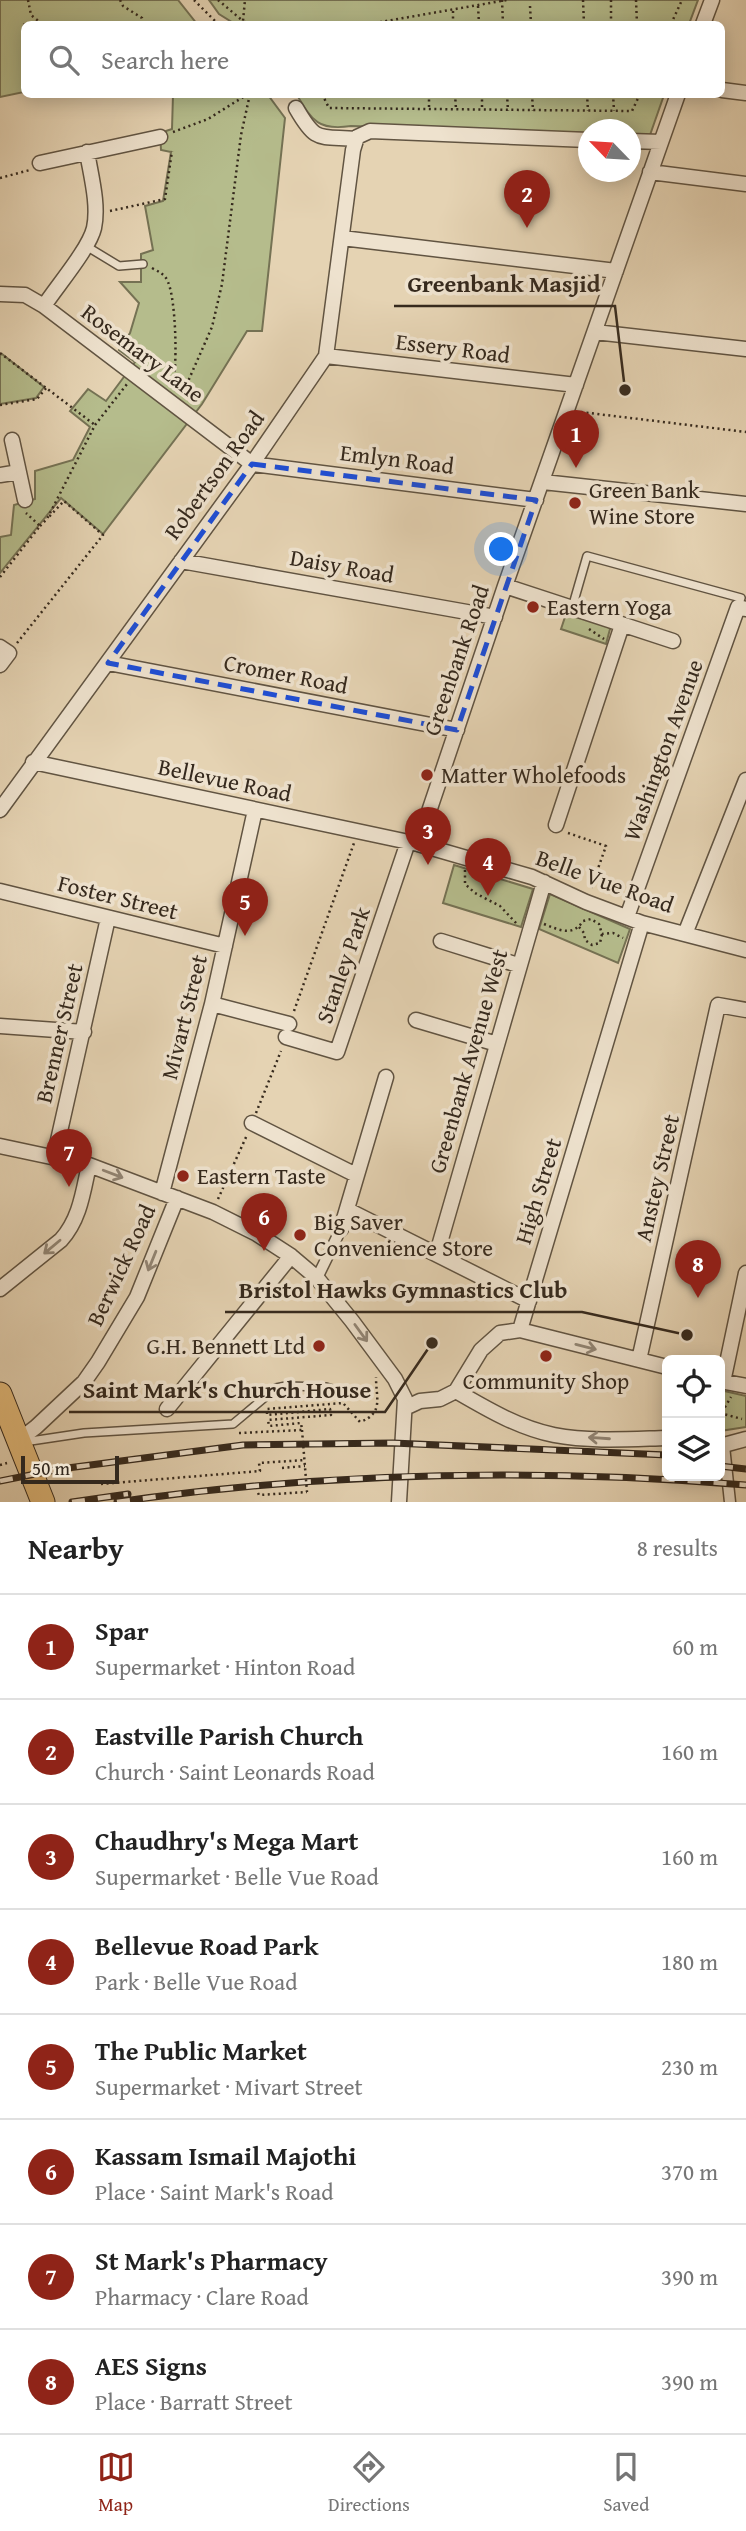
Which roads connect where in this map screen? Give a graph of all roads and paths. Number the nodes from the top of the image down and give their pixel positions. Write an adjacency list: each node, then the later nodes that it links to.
1 (28, 0): 16 (path)
2 (120, 0): 17 (path)
3 (194, 0): 18 (path)
4 (218, 0): 19 (path)
5 (245, 0): 20 (path)
6 (508, 0): 12 (path)
7 (583, 0): 26 (path)
8 (611, 0): 27 (path)
9 (636, 0): 28 (path)
10 (682, 0): 29 (path)
11 (712, 0): 30 (street)
12 (502, 1): 13 (path); 24 (path)
13 (478, 6): 15 (path); 23 (path)
14 (530, 6): 25 (path)
15 (453, 11): 21 (path); 22 (path)
16 (38, 21)
17 (142, 21)
18 (215, 21)
19 (240, 21)
20 (242, 21)
21 (388, 21)
22 (453, 21)
23 (479, 21)
24 (503, 21)
25 (531, 21)
26 (584, 21)
27 (611, 21)
28 (637, 21)
29 (672, 21)
30 (704, 21)
31 (725, 90): 32 (street)
32 (746, 93)
33 (242, 98): 53 (path)
34 (248, 98): 78 (path)
35 (324, 98): 46 (path)
36 (429, 98): 46 (path)
37 (455, 98): 47 (path)
38 (482, 98): 48 (path)
39 (507, 98): 49 (path)
40 (533, 98): 50 (path)
41 (587, 98): 51 (path)
42 (614, 98): 52 (path)
43 (637, 98): 52 (path)
44 (677, 98): 57 (street, Greenbank Road)
45 (296, 108): 54 (street)
46 (429, 109): 47 (path)
47 (456, 110): 48 (path)
48 (482, 110): 49 (path)
49 (508, 111): 50 (path)
50 (533, 111): 51 (path)
51 (588, 111): 52 (path)
52 (614, 111)
53 (160, 137): 59 (street)
54 (356, 139): 55 (street); 65 (street, Robertson Road)
55 (578, 139)
56 (641, 141): 57 (street)
57 (661, 142): 61 (street, Greenbank Road)
58 (172, 151): 64 (path)
59 (87, 152): 60 (street); 64 (street)
60 (40, 163): 62 (path)
61 (650, 172): 63 (street); 68 (street, Greenbank Road)
62 (0, 178)
63 (746, 184)
64 (96, 214): 66 (street)
65 (342, 238): 68 (street); 74 (street, Robertson Road)
66 (86, 246): 67 (lane); 70 (street)
67 (143, 264): 78 (path)
68 (616, 271): 71 (street, Greenbank Road)
69 (0, 294): 70 (street, Rosemary Lane)
70 (44, 306): 75 (street, Rosemary Lane)
71 (595, 332): 72 (street); 76 (street, Greenbank Road)
72 (746, 349)
73 (0, 353): 77 (path)
74 (326, 356): 76 (street, Essery Road); 84 (street, Robertson Road)
75 (133, 376): 78 (street, Rosemary Lane); 81 (path)
76 (576, 385): 80 (street, Greenbank Road)
77 (47, 387): 79 (path); 81 (path)
78 (170, 403): 84 (street, Rosemary Lane)
79 (0, 405)
80 (567, 410): 82 (path); 87 (street, Greenbank Road)
81 (94, 425): 92 (path)
82 (746, 432)
83 (12, 440): 85 (street)
84 (252, 464): 89 (street, Emlyn Road); 94 (street, Robertson Road)
85 (19, 472): 86 (street); 88 (street)
86 (0, 475)
87 (543, 482): 89 (street, Greenbank Road); 90 (street)
88 (25, 500)
89 (536, 500): 96 (street, Greenbank Road)
90 (746, 504)
91 (31, 517): 93 (path)
92 (47, 519): 93 (path); 102 (path)
93 (40, 526): 95 (path)
94 (181, 561): 99 (street, Daisy Road); 103 (street, Robertson Road)
95 (0, 577)
96 (505, 586): 97 (street); 99 (street, Greenbank Road)
97 (572, 608): 98 (lane); 100 (street)
98 (742, 608): 115 (street, Washington Avenue)
99 (495, 617): 104 (street, Greenbank Road)
100 (622, 625): 101 (street); 109 (street)
101 (673, 641)
102 (3, 655)
103 (108, 663): 104 (street, Cromer Road); 105 (street, Robertson Road)
104 (457, 730): 110 (street, Greenbank Road)
105 (33, 762): 107 (street, Robertson Road); 108 (street, Bellevue Road)
106 (746, 780): 121 (street)
107 (0, 810)
108 (256, 810): 110 (street, Bellevue Road); 124 (street, Mivart Street)
109 (556, 825): 114 (path)
110 (413, 843): 111 (street, Belle Vue Road); 127 (street, Stanley Park)
111 (468, 860): 112 (street, Belle Vue Road); 118 (path)
112 (544, 882): 114 (street, Belle Vue Road); 118 (street, Greenbank Avenue West)
113 (0, 891): 116 (street, Foster Street)
114 (586, 902): 115 (street, Belle Vue Road)
115 (627, 917): 117 (street, Belle Vue Road)
116 (108, 918): 124 (street, Foster Street); 131 (street, Brenner Street)
117 (642, 923): 121 (street, Belle Vue Road); 123 (street, High Street)
118 (531, 924): 119 (path); 126 (street, Greenbank Avenue West)
119 (579, 928): 120 (path); 120 (path)
120 (602, 934): 123 (path)
121 (685, 934): 125 (street, Belle Vue Road)
122 (441, 941): 126 (street)
123 (635, 944): 148 (street, High Street)
124 (225, 946): 127 (street, Mivart Street)
125 (746, 950)
126 (518, 965): 132 (street, Greenbank Avenue West)
127 (212, 1004): 139 (street, Mivart Street)
128 (746, 1010): 150 (street, Anstey Street)
129 (416, 1020): 132 (street)
130 (0, 1026): 131 (street)
131 (84, 1032): 136 (street, Brenner Street)
132 (497, 1044): 143 (street, Greenbank Avenue West)
133 (386, 1077): 138 (street)
134 (252, 1124): 138 (street)
135 (0, 1146): 136 (street)
136 (54, 1158): 137 (street)
137 (89, 1165): 139 (street, one-way to 139); 147 (street, one-way to 147)
138 (356, 1175): 141 (street)
139 (162, 1193): 140 (street)
140 (177, 1198): 144 (street); 169 (street, Berwick Road, one-way to 169)
141 (348, 1210): 142 (street); 143 (street)
142 (341, 1229): 146 (street)
143 (437, 1253): 148 (street)
144 (291, 1256): 146 (street); 162 (street)
145 (746, 1273): 153 (street)
146 (317, 1278): 151 (street, one-way to 151)
147 (0, 1289)
148 (529, 1301): 149 (street, High Street)
149 (520, 1330): 150 (street, one-way to 150); 157 (street)
150 (639, 1360): 152 (street)
151 (382, 1361): 160 (street); 165 (path)
152 (662, 1366)
153 (725, 1381)
154 (725, 1386): 155 (street)
155 (746, 1387)
156 (725, 1388): 161 (path)
157 (456, 1391): 160 (street); 167 (street, one-way to 157)
158 (0, 1394): 169 (main road)
159 (348, 1394): 169 (lane)
160 (405, 1408): 178 (street)
161 (725, 1408)
162 (167, 1409)
163 (725, 1414): 164 (path)
164 (742, 1419)
165 (302, 1430): 166 (path); 171 (path, bridge)
166 (243, 1432)
167 (662, 1438)
168 (746, 1439): 170 (street)
169 (20, 1441): 177 (main road)
170 (725, 1445)
171 (305, 1460): 172 (path, bridge); 175 (path)
172 (305, 1466): 174 (path); 176 (path, bridge)
173 (725, 1467): 179 (street)
174 (282, 1468)
175 (101, 1484)
176 (259, 1494)
177 (43, 1502)
178 (398, 1502)
179 (730, 1502)

